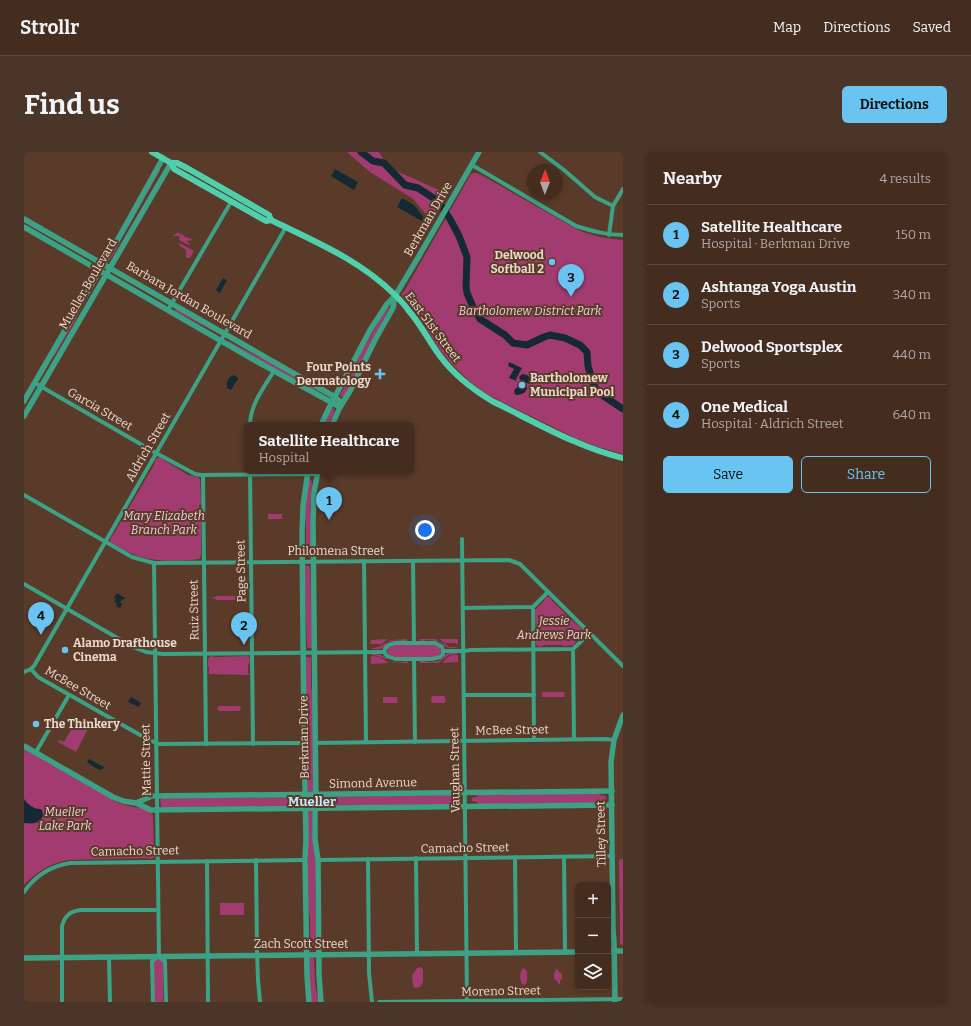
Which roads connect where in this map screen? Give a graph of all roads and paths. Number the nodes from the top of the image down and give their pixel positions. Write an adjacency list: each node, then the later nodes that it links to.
1 (152, 152): 4 (main road, East 51st Street)
2 (479, 152): 6 (street, Berkman Drive)
3 (540, 152): 9 (street)
4 (163, 158): 5 (main road, East 51st Street); 16 (street, Mueller Boulevard)
5 (171, 163): 8 (main road, East 51st Street); 11 (main road, East 51st Street); 17 (street, Mueller Boulevard)
6 (472, 165): 14 (street); 20 (street, Berkman Drive)
7 (623, 189): 9 (street)
8 (231, 202): 11 (main road, East 51st Street); 21 (street)
9 (613, 206): 14 (street)
10 (24, 219): 16 (street, Barbara Jordan Boulevard)
11 (271, 220): 13 (main road, East 51st Street)
12 (24, 227): 18 (street, Barbara Jordan Boulevard)
13 (286, 227): 20 (main road, East 51st Street); 23 (street, Aldrich Street)
14 (609, 235): 15 (street)
15 (623, 235)
16 (103, 264): 17 (street, Barbara Jordan Boulevard); 18 (street, Mueller Boulevard)
17 (110, 268): 19 (street, Mueller Boulevard); 21 (street, Barbara Jordan Boulevard)
18 (100, 270): 19 (street, Barbara Jordan Boulevard); 26 (street, Mueller Boulevard)
19 (107, 275): 22 (street, Barbara Jordan Boulevard); 27 (street, Mueller Boulevard)
20 (395, 296): 28 (street, Berkman Drive); 30 (street, Berkman Drive); 36 (main road, East 51st Street)
21 (172, 304): 22 (street); 23 (street, Barbara Jordan Boulevard)
22 (168, 310): 24 (street, Barbara Jordan Boulevard)
23 (225, 334): 24 (street, Aldrich Street); 28 (street, Barbara Jordan Boulevard)
24 (221, 341): 25 (street, Barbara Jordan Boulevard); 35 (street, Aldrich Street)
25 (274, 371): 28 (street, Barbara Jordan Boulevard); 32 (street)
26 (35, 383): 27 (street, Garcia Street); 29 (street, Mueller Boulevard)
27 (41, 387): 31 (street, Mueller Boulevard); 35 (street, Garcia Street)
28 (333, 400): 30 (street, Barbara Jordan Boulevard); 33 (street, Berkman Drive)
29 (24, 401)
30 (341, 405): 34 (street, Berkman Drive)
31 (24, 416)
32 (250, 422)
33 (322, 422)
34 (333, 422)
35 (156, 453): 41 (street, Garcia Street); 44 (street, Aldrich Street)
36 (623, 458)
37 (244, 473): 41 (street, Garcia Street)
38 (250, 474): 52 (street, Page Street)
39 (308, 474): 46 (street, Berkman Drive)
40 (318, 474): 47 (street, Berkman Drive)
41 (203, 475): 51 (street, Ruiz Street)
42 (24, 495): 44 (street, Philomena Street)
43 (462, 539): 45 (street, Vaughan Street)
44 (105, 542): 50 (street, Philomena Street); 57 (street, Aldrich Street)
45 (462, 560): 49 (street, Philomena Street); 54 (street, Philomena Street); 56 (street, Vaughan Street)
46 (302, 561): 47 (street, Philomena Street); 52 (street, Philomena Street); 64 (street, Berkman Drive)
47 (313, 561): 48 (street, Philomena Street); 65 (street, Berkman Drive)
48 (364, 561): 49 (street, Philomena Street); 66 (street)
49 (413, 561): 59 (street)
50 (154, 562): 51 (street, Philomena Street); 70 (street, Mattie Street)
51 (204, 562): 52 (street, Philomena Street); 68 (street, Ruiz Street)
52 (251, 562): 69 (street, Page Street)
53 (24, 584): 57 (street)
54 (548, 592): 55 (street); 58 (street, Philomena Street)
55 (532, 607): 56 (street); 60 (street)
56 (463, 608): 63 (street, Vaughan Street)
57 (66, 609): 70 (street); 73 (street, Aldrich Street)
58 (590, 633): 61 (street); 72 (street, Philomena Street)
59 (414, 643): 62 (street); 67 (street)
60 (533, 649): 61 (street); 63 (street); 77 (street)
61 (573, 649): 80 (street)
62 (443, 651): 63 (street); 71 (street)
63 (463, 651): 76 (street, Vaughan Street)
64 (303, 652): 65 (street); 69 (street); 86 (street, Berkman Drive)
65 (314, 652): 66 (street); 87 (street, Berkman Drive)
66 (366, 652): 67 (street); 83 (street)
67 (384, 652): 71 (street)
68 (205, 653): 69 (street); 70 (street); 88 (street, Ruiz Street)
69 (252, 653): 89 (street, Page Street)
70 (155, 654): 85 (street, Mattie Street)
71 (414, 659): 84 (street)
72 (623, 666)
73 (31, 669): 74 (street); 75 (street, McBee Street)
74 (24, 672)
75 (69, 695): 85 (street, McBee Street); 91 (street)
76 (464, 695): 77 (street); 82 (street, Vaughan Street)
77 (534, 695): 79 (street)
78 (623, 715): 81 (street, Tilley Street)
79 (534, 740): 80 (street, McBee Street); 82 (street, McBee Street)
80 (574, 740): 81 (street, McBee Street)
81 (614, 740): 92 (street, Tilley Street)
82 (464, 741): 84 (street, McBee Street); 93 (street, Vaughan Street)
83 (366, 742): 84 (street, McBee Street); 87 (street, McBee Street)
84 (415, 742)
85 (156, 743): 88 (street, McBee Street); 96 (street, Mattie Street)
86 (304, 743): 89 (street, McBee Street); 94 (street, Berkman Drive)
87 (315, 743): 95 (street, Berkman Drive)
88 (206, 744): 89 (street, McBee Street)
89 (253, 744)
90 (24, 746): 91 (street, Simond Avenue)
91 (36, 752): 97 (street, Simond Avenue)
92 (612, 791): 93 (street, Simond Avenue); 98 (street, Tilley Street)
93 (465, 793): 95 (street, Simond Avenue); 99 (street, Vaughan Street)
94 (304, 794): 95 (street, Simond Avenue); 96 (street, Simond Avenue); 100 (street, Berkman Drive)
95 (316, 794): 101 (street, Berkman Drive)
96 (157, 796): 97 (street, Simond Avenue); 102 (street, Mattie Street)
97 (136, 804): 102 (street, Simond Avenue)
98 (612, 804): 99 (street, Simond Avenue); 103 (street, Tilley Street)
99 (465, 806): 101 (street, Simond Avenue); 107 (street, Vaughan Street)
100 (305, 808): 101 (street, Simond Avenue); 102 (street, Simond Avenue); 110 (street, Berkman Drive)
101 (316, 808): 111 (street, Berkman Drive)
102 (157, 810): 112 (street, Mattie Street)
103 (612, 856): 105 (street, Camacho Street); 116 (street, Tilley Street)
104 (515, 857): 105 (street, Camacho Street); 107 (street, Camacho Street); 118 (street)
105 (564, 857): 119 (street)
106 (416, 858): 107 (street, Camacho Street); 108 (street, Camacho Street); 123 (street)
107 (466, 858): 121 (street, Vaughan Street)
108 (368, 859): 111 (street, Camacho Street); 122 (street)
109 (256, 860): 110 (street, Camacho Street); 113 (street, Camacho Street); 124 (street)
110 (305, 860): 125 (street, Berkman Drive)
111 (318, 860): 126 (street, Berkman Drive)
112 (158, 861): 113 (street, Camacho Street); 114 (street, Camacho Street); 115 (street, Mattie Street)
113 (207, 861): 128 (street)
114 (24, 892)
115 (158, 910): 127 (street, Mattie Street); 129 (street)
116 (611, 951): 117 (street); 133 (street, Tilley Street)
117 (623, 951)
118 (516, 952): 119 (street, Zach Scott Street); 121 (street, Zach Scott Street)
119 (565, 952): 120 (street, Zach Scott Street)
120 (575, 952)
121 (467, 953): 123 (street, Zach Scott Street); 144 (street, Vaughan Street)
122 (369, 954): 123 (street, Zach Scott Street); 126 (street, Zach Scott Street); 142 (street)
123 (418, 954)
124 (257, 955): 125 (street, Zach Scott Street); 128 (street, Zach Scott Street); 139 (street)
125 (306, 955): 126 (street, Zach Scott Street); 140 (street, Berkman Drive)
126 (318, 955): 141 (street, Berkman Drive)
127 (159, 956): 128 (street, Zach Scott Street); 130 (street, Zach Scott Street); 136 (street, Mattie Street); 137 (street, Mattie Street)
128 (208, 956): 138 (street)
129 (62, 957): 130 (street, Zach Scott Street); 131 (street, Zach Scott Street); 134 (street)
130 (109, 957): 135 (street)
131 (24, 958)
132 (623, 999): 133 (street, Moreno Street)
133 (615, 1001): 144 (street, Moreno Street)
134 (62, 1002)
135 (110, 1002)
136 (153, 1002)
137 (166, 1002)
138 (208, 1002)
139 (260, 1002)
140 (309, 1002)
141 (321, 1002)
142 (372, 1002)
143 (379, 1002): 144 (street, Moreno Street)
144 (467, 1002)

